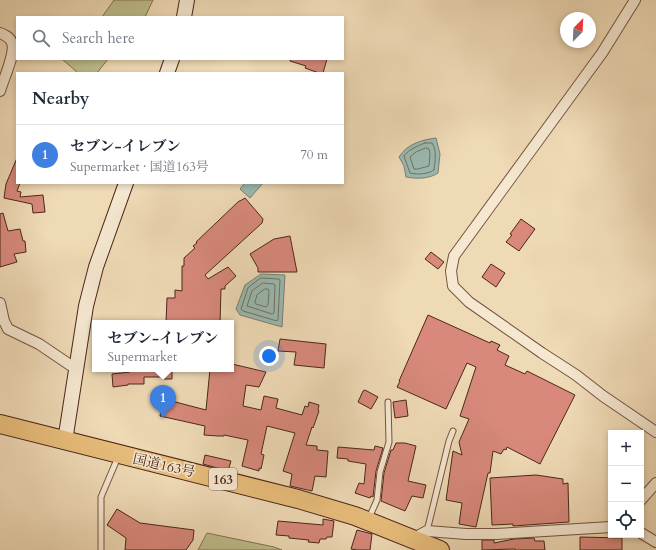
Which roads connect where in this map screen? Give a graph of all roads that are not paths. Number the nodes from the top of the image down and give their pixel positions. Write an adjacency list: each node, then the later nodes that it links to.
1 (187, 0): 3 (street)
2 (635, 0): 14 (street)
3 (184, 16)
4 (0, 33): 7 (street)
5 (172, 60): 6 (street)
6 (167, 72)
7 (0, 91)
8 (126, 184): 10 (street)
9 (0, 303): 10 (street)
10 (76, 369): 15 (street)
11 (388, 402): 19 (lane)
12 (0, 424): 15 (highway, 国道163号 / 163)
13 (453, 431): 21 (lane)
14 (656, 432)
15 (65, 441): 16 (highway, 国道163号 / 163)
16 (119, 454): 19 (highway, 国道163号 / 163); 24 (lane)
17 (656, 483): 18 (street)
18 (644, 497)
19 (368, 521): 21 (highway, 国道163号 / 163)
20 (608, 527): 21 (street)
21 (420, 534): 25 (highway, 国道163号 / 163)
22 (644, 535): 23 (street)
23 (656, 542)
24 (101, 550)
25 (440, 550)

